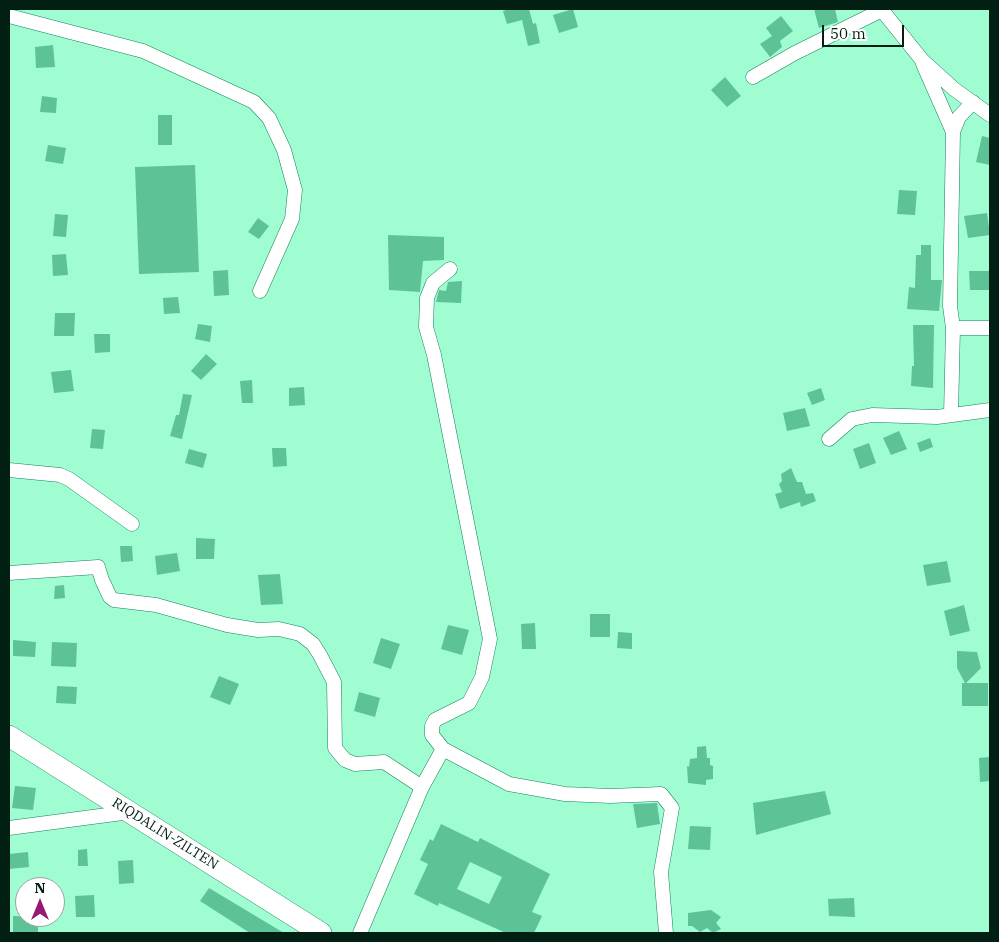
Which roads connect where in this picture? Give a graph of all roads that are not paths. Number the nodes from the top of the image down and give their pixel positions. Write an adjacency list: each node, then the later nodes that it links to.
1 (882, 9): 3 (street); 4 (street)
2 (9, 16): 9 (street)
3 (922, 60): 5 (street); 7 (street)
4 (753, 77)
5 (972, 102): 6 (street); 7 (street)
6 (990, 115)
7 (953, 132): 10 (street)
8 (450, 268): 19 (street)
9 (260, 291)
10 (953, 328): 11 (street); 13 (street)
11 (990, 328)
12 (990, 410): 13 (street)
13 (951, 416): 14 (street)
14 (829, 439)
15 (9, 470): 16 (street)
16 (132, 524)
17 (9, 573): 20 (street)
18 (9, 736): 21 (main road, RIQDALIN-ZILTEN)
19 (443, 749): 20 (street); 25 (street)
20 (422, 787): 24 (street)
21 (130, 812): 22 (street); 23 (main road, RIQDALIN-ZILTEN)
22 (9, 828)
23 (321, 933)
24 (360, 933)
25 (666, 933)

